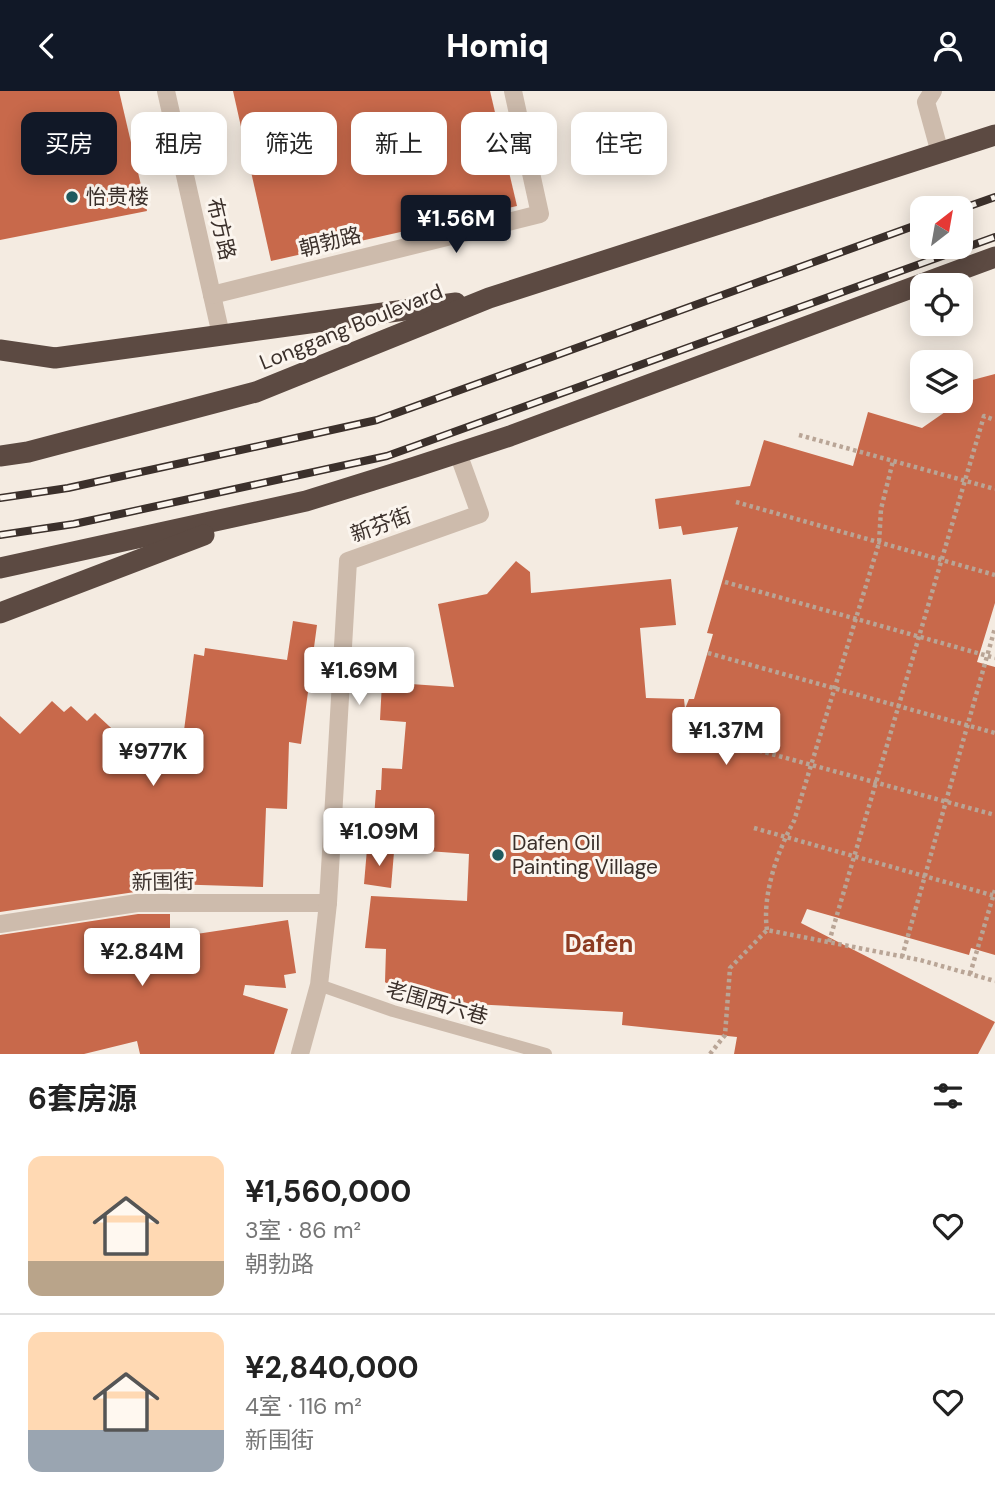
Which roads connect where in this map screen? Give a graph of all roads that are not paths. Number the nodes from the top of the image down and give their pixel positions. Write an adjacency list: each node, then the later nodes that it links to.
1 (166, 91): 7 (street, 布方路)
2 (513, 91): 7 (street, 朝勃路)
3 (933, 91): 5 (street)
4 (995, 135): 5 (highway, Longgang Boulevard)
5 (940, 153): 8 (highway, Longgang Boulevard)
6 (995, 257): 11 (highway)
7 (212, 295): 9 (street, 布方路)
8 (489, 298): 9 (highway); 12 (highway, Longgang Boulevard)
9 (221, 335): 10 (highway)
10 (0, 350)
11 (458, 453): 13 (highway); 16 (street, 新芬街)
12 (0, 456)
13 (274, 508): 14 (highway); 15 (highway)
14 (0, 568)
15 (0, 613)
16 (328, 903): 17 (street, 新围街); 18 (street, 新芬街)
17 (0, 924)
18 (319, 985): 19 (street, 新芬街); 20 (lane, 老围西六巷)
19 (300, 1054)
20 (546, 1054)

